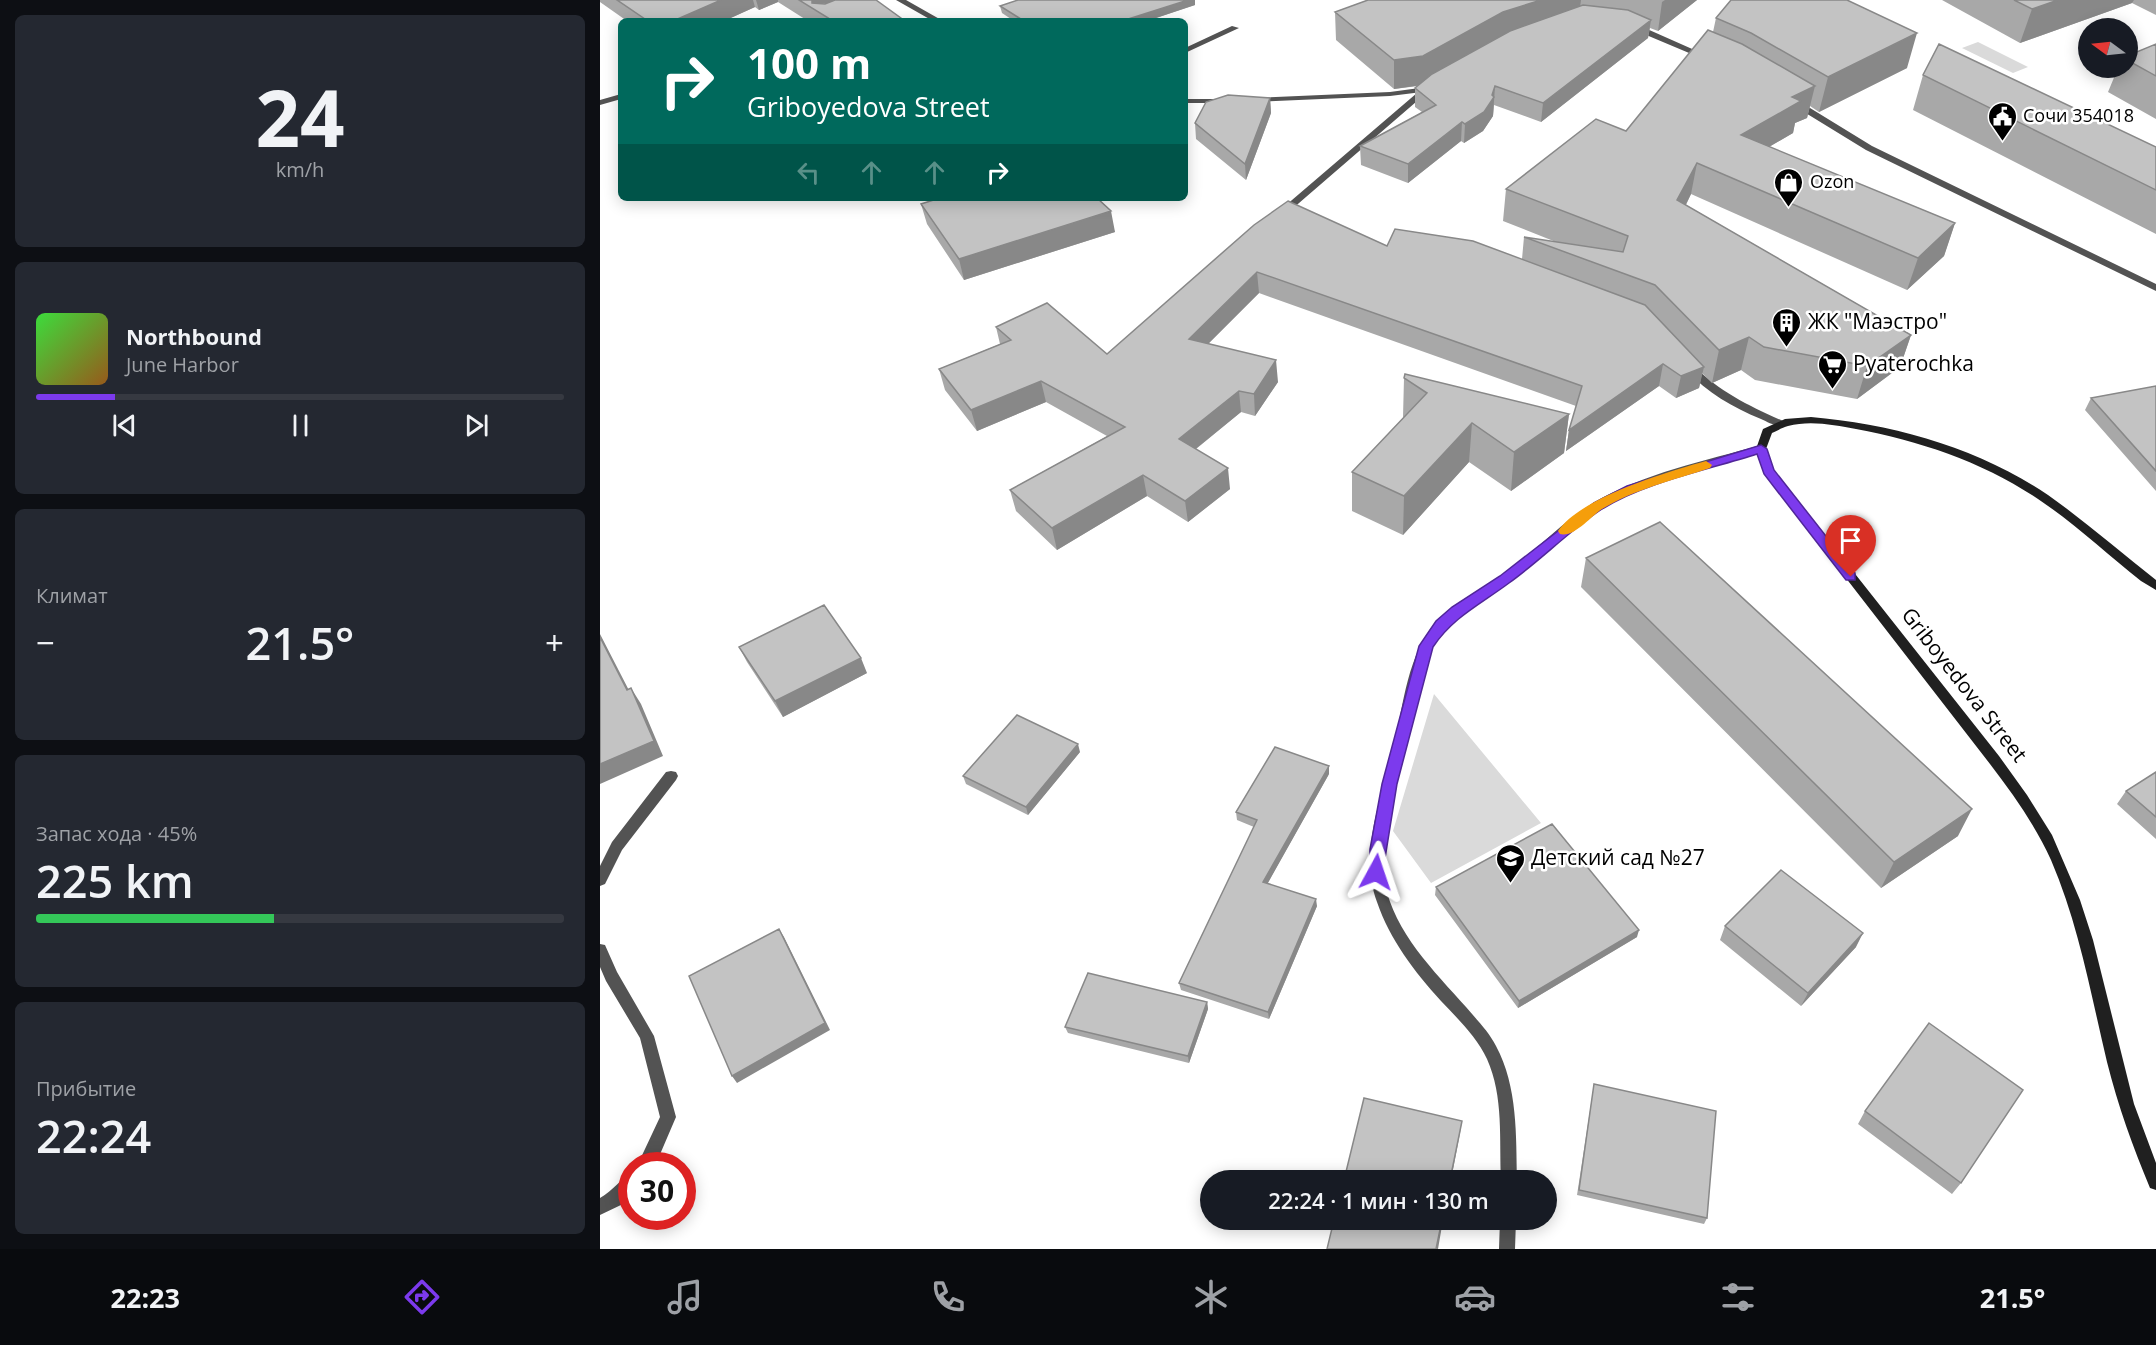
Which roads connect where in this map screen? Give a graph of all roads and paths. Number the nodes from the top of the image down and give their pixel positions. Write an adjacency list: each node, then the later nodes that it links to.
1 (900, 0): 2 (street)
2 (933, 18)
3 (1628, 24): 6 (street)
4 (1235, 28): 5 (street)
5 (1188, 50)
6 (1709, 58)
7 (1437, 83): 8 (street)
8 (1427, 89): 11 (street); 13 (street)
9 (618, 97): 12 (street)
10 (1788, 98): 14 (street)
11 (1188, 101)
12 (600, 103)
13 (1269, 225)
14 (2156, 288)
15 (1682, 360): 16 (street)
16 (1779, 423): 17 (street); 18 (street)
17 (1761, 449): 23 (street); 24 (street, Griboyedova Street)
18 (2156, 586)
19 (671, 776): 20 (street)
20 (600, 880)
21 (600, 950): 22 (street)
22 (653, 1152)
23 (1508, 1170)
24 (2156, 1182)
25 (618, 1197): 26 (street)
26 (600, 1206)
27 (1508, 1230): 28 (street)
28 (1507, 1249)

